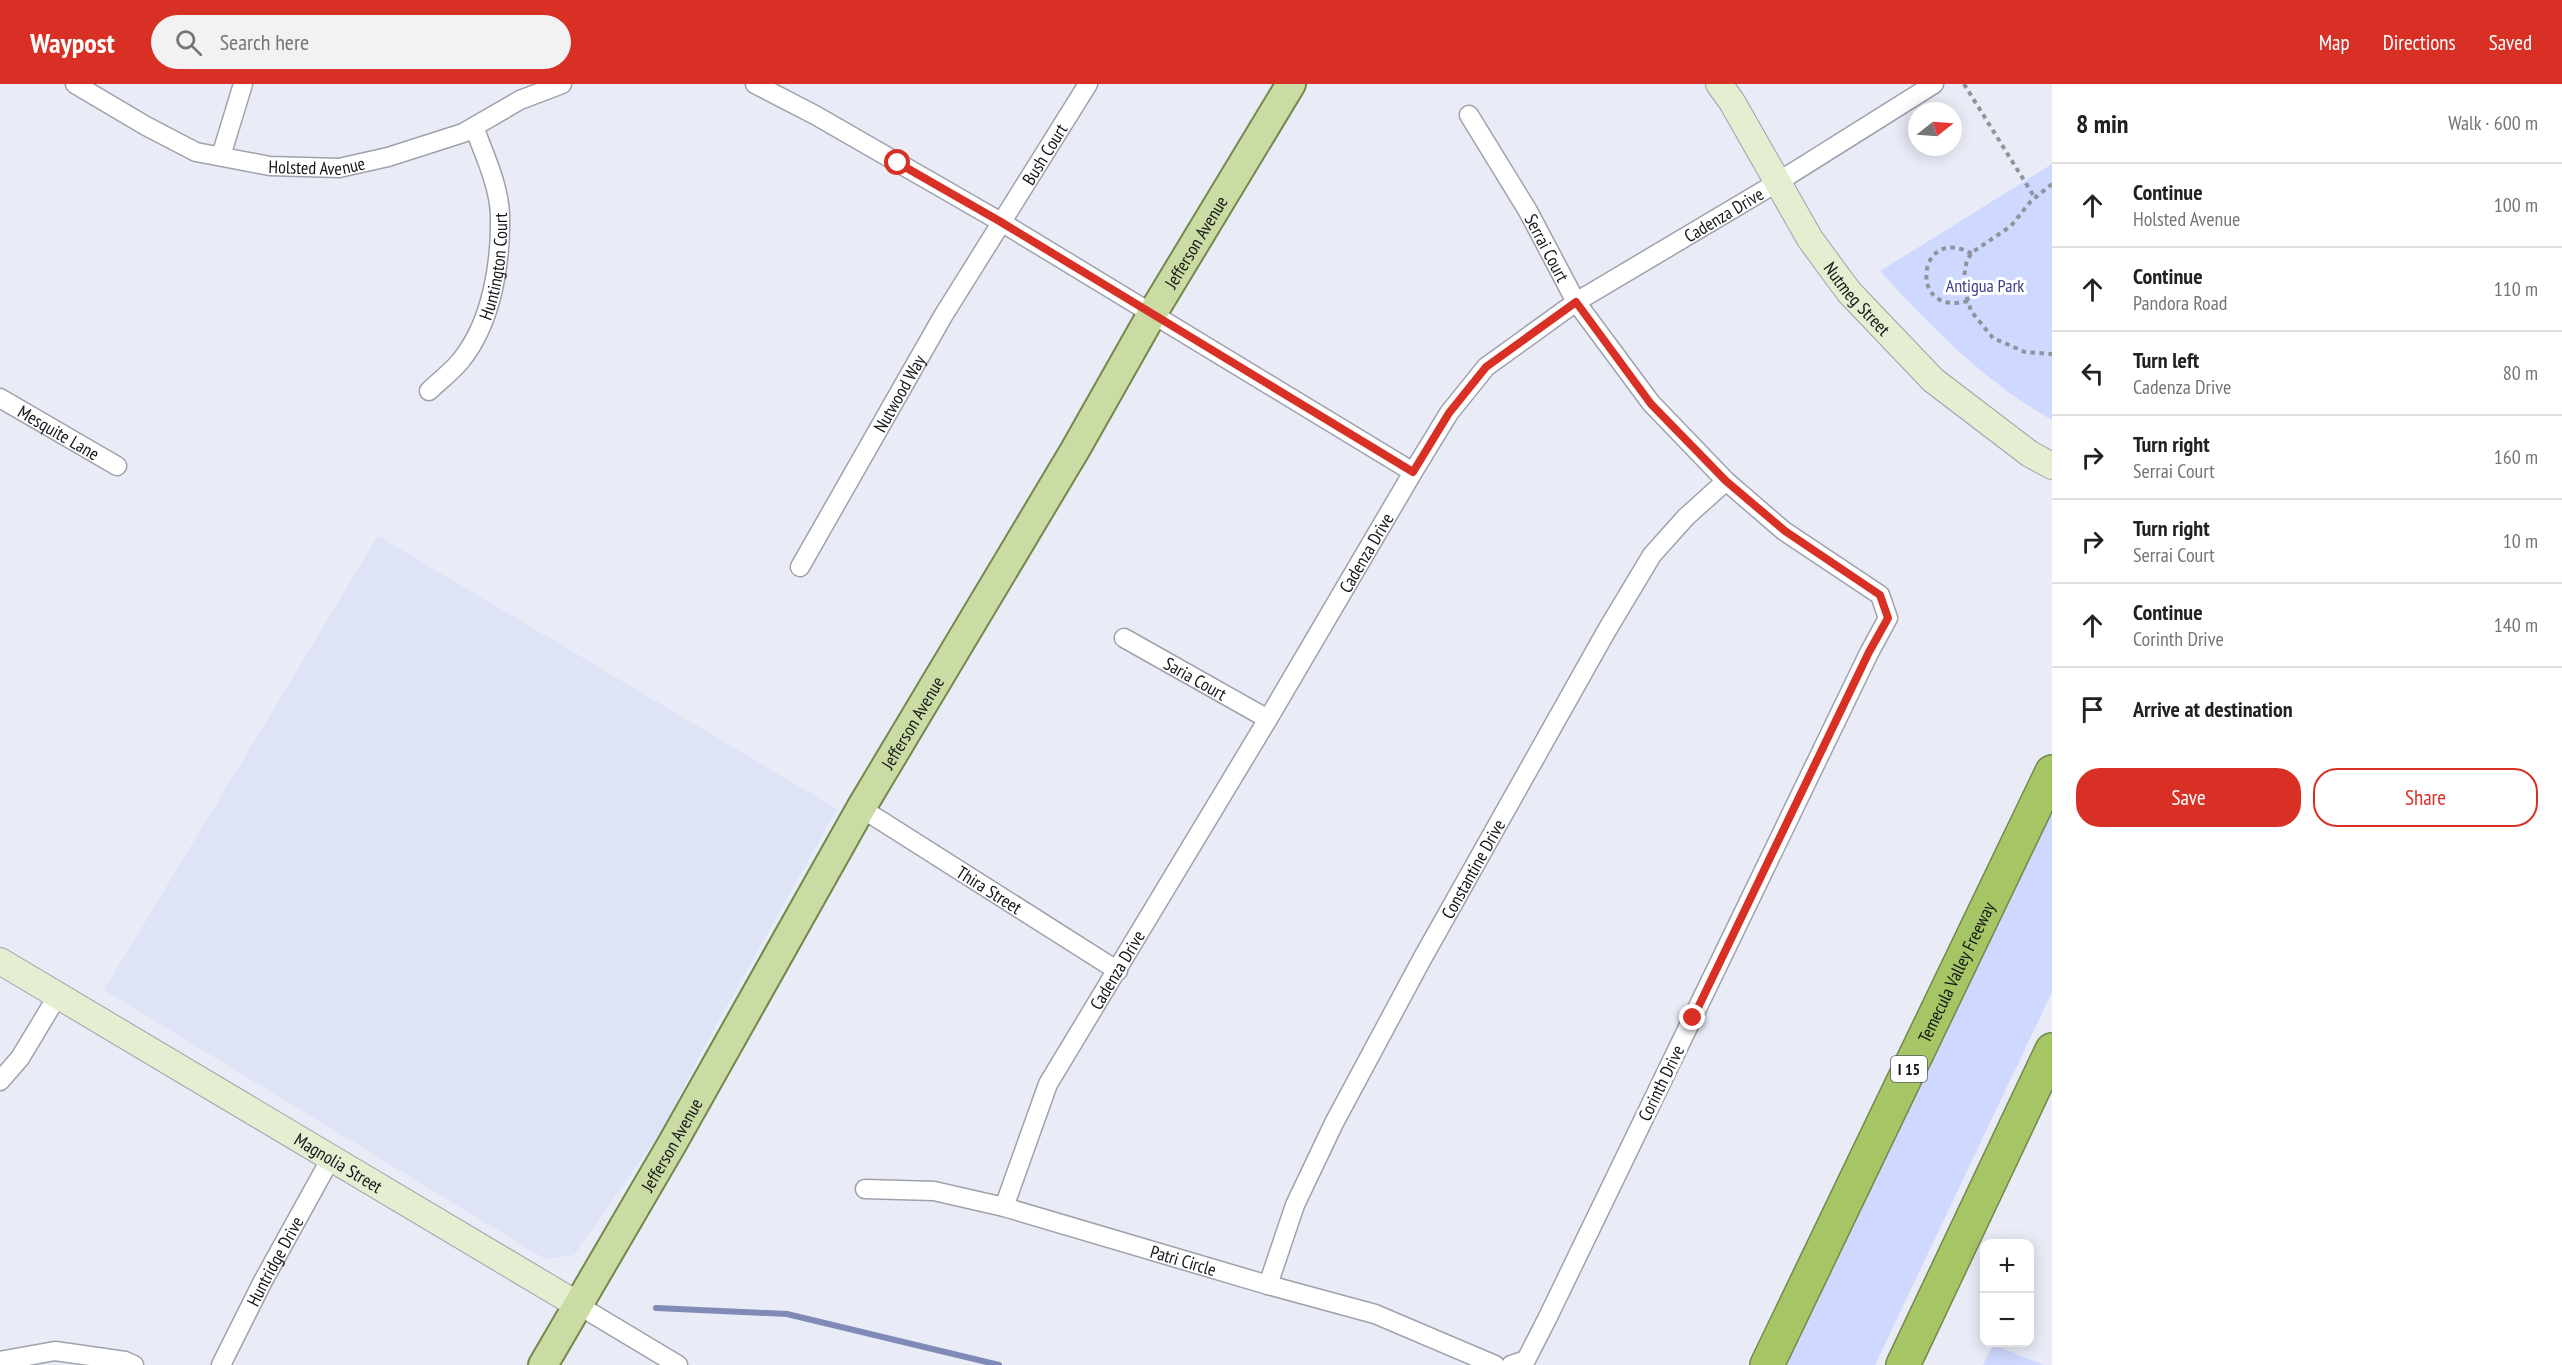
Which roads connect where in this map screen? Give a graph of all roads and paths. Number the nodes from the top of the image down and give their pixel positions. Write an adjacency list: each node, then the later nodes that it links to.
1 (75, 84): 12 (street, Holsted Avenue)
2 (243, 84): 12 (street)
3 (562, 84): 11 (street, Holsted Avenue)
4 (755, 84): 16 (street)
5 (1088, 84): 16 (street, Bush Court)
6 (1291, 84): 20 (main road, Jefferson Avenue)
7 (1719, 84): 13 (street, Nutmeg Street)
8 (1934, 84): 13 (street, Cadenza Drive)
9 (1964, 84): 15 (path)
10 (1469, 115): 19 (street, Serrai Court)
11 (474, 127): 12 (street, Holsted Avenue); 22 (street, Huntington Court)
12 (221, 156)
13 (1778, 182): 19 (street, Cadenza Drive); 25 (street, Nutmeg Street)
14 (2052, 184): 15 (path)
15 (2035, 198): 17 (path)
16 (1001, 222): 20 (street); 28 (street, Nutwood Way)
17 (1972, 254): 18 (path); 18 (path)
18 (1968, 301): 21 (path)
19 (1576, 302): 26 (street, Cadenza Drive); 27 (street, Serrai Court)
20 (1152, 314): 26 (street); 33 (main road, Jefferson Avenue)
21 (2052, 354)
22 (429, 391)
23 (0, 398): 24 (street, Mesquite Lane)
24 (117, 466)
25 (2052, 466)
26 (1413, 472): 31 (street, Cadenza Drive)
27 (1726, 481): 30 (street, Serrai Court); 42 (street, Constantine Drive)
28 (800, 567)
29 (1124, 638): 31 (street, Saria Court)
30 (1869, 652): 50 (street, Corinth Drive)
31 (1268, 720): 35 (street, Cadenza Drive)
32 (2052, 772): 51 (highway, Temecula Valley Freeway / I 15)
33 (861, 808): 35 (street, Thira Street); 43 (main road, Jefferson Avenue)
34 (0, 961): 36 (street, Magnolia Street)
35 (1118, 971): 41 (street, Cadenza Drive)
36 (58, 995): 38 (street); 39 (street, Magnolia Street)
37 (2052, 1050): 52 (highway)
38 (0, 1081)
39 (331, 1158): 43 (street, Magnolia Street); 46 (street, Huntridge Drive)
40 (865, 1189): 41 (street, Patri Circle)
41 (1004, 1207): 42 (street, Patri Circle)
42 (1268, 1285): 49 (street, Patri Circle)
43 (578, 1305): 47 (main road, Jefferson Avenue); 48 (street, Magnolia Street)
44 (0, 1361): 45 (street)
45 (134, 1365)
46 (221, 1365)
47 (543, 1365)
48 (678, 1365)
49 (1495, 1365)
50 (1511, 1365)
51 (1767, 1365)
52 (1903, 1365)

